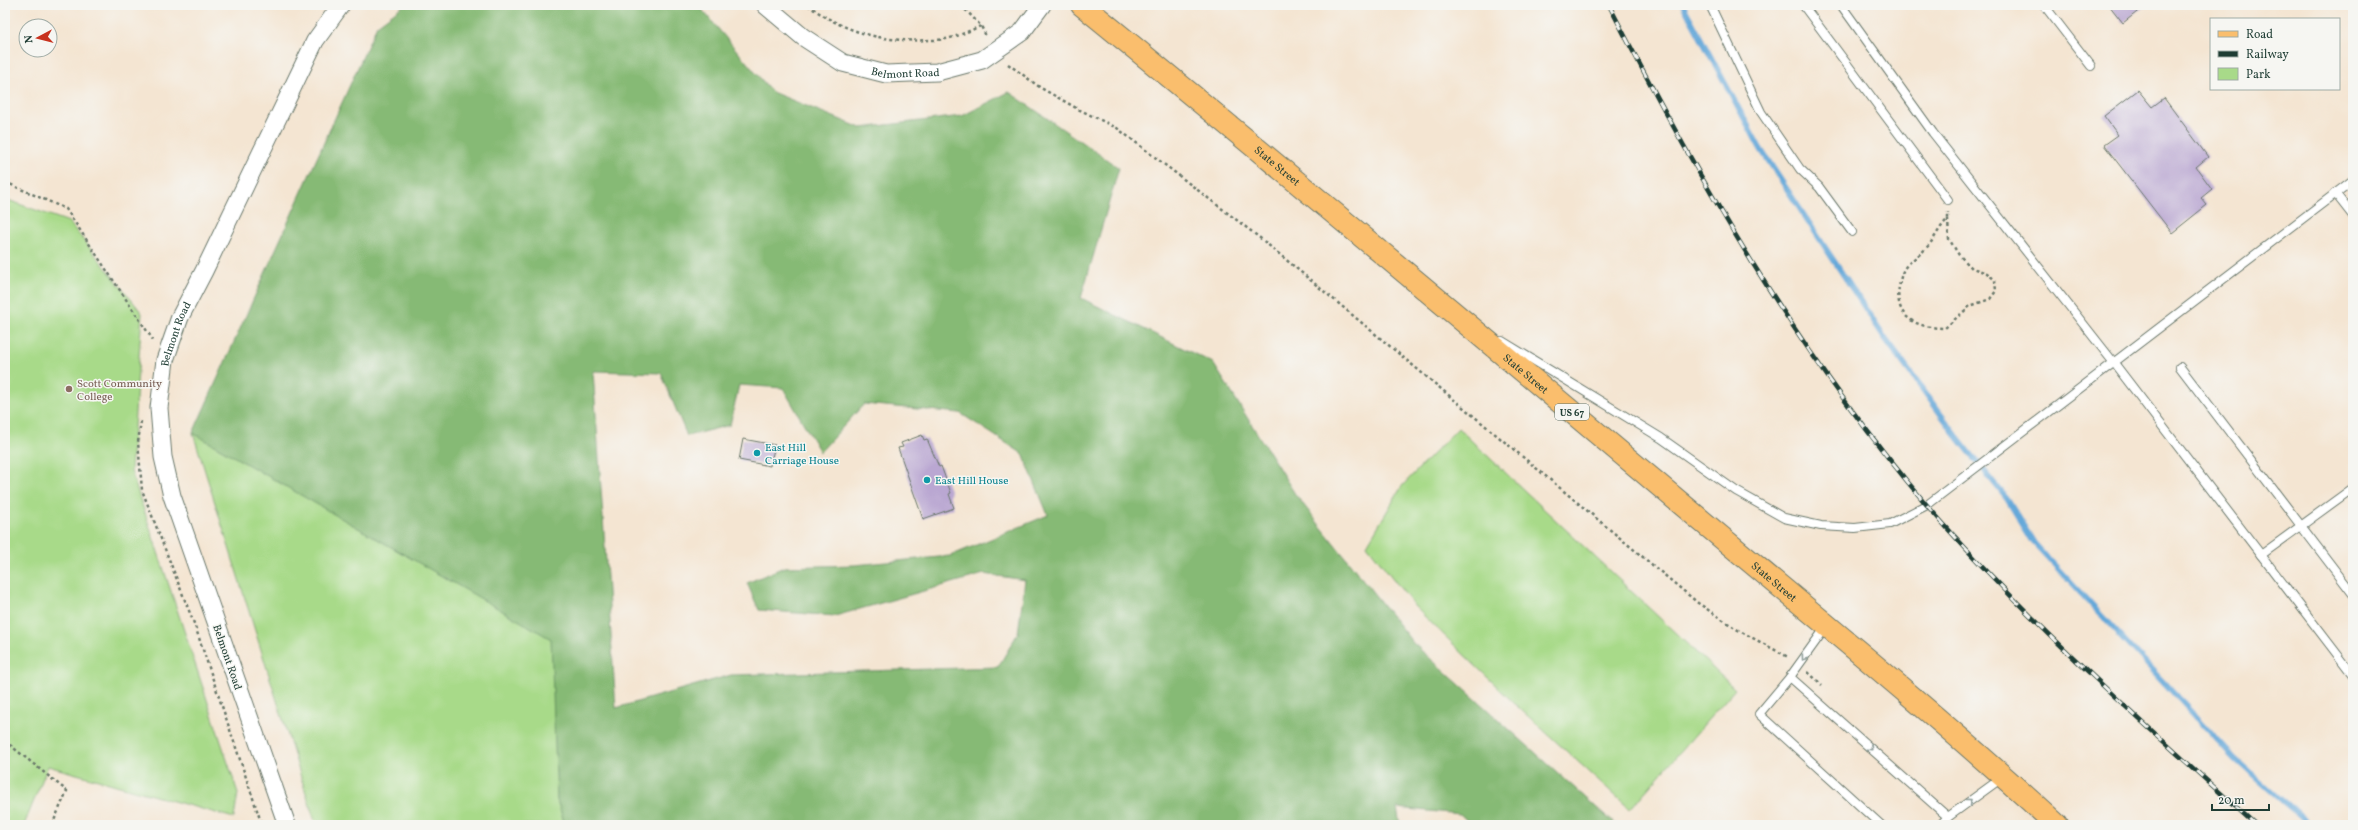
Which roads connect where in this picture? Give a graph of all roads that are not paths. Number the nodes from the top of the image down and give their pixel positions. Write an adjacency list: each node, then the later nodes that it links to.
1 (341, 5): 27 (street, Belmont Road)
2 (765, 5): 3 (street, Belmont Road)
3 (1042, 5)
4 (1082, 5): 15 (main road, State Street / US 67)
5 (1710, 5): 14 (lane)
6 (1803, 5): 12 (lane)
7 (1841, 5): 16 (lane)
8 (2044, 5): 9 (lane)
9 (2091, 66)
10 (2353, 180): 11 (lane)
11 (2335, 193): 13 (lane); 16 (lane)
12 (1948, 200)
13 (2353, 216)
14 (1852, 232)
15 (1448, 308): 16 (lane); 22 (main road, State Street / US 67)
16 (2114, 362): 20 (lane)
17 (2180, 367): 19 (lane)
18 (2353, 488): 19 (lane)
19 (2302, 527): 20 (lane); 21 (lane)
20 (2261, 555): 23 (lane)
21 (2353, 594)
22 (1827, 626): 24 (lane, one-way to 24); 25 (main road, State Street / US 67)
23 (2353, 675)
24 (1790, 677): 26 (lane, one-way to 26); 28 (lane)
25 (2004, 776): 26 (lane, one-way to 25); 30 (main road, State Street / US 67)
26 (1948, 817): 29 (lane)
27 (287, 825)
28 (1881, 825)
29 (1940, 825)
30 (2057, 825)

